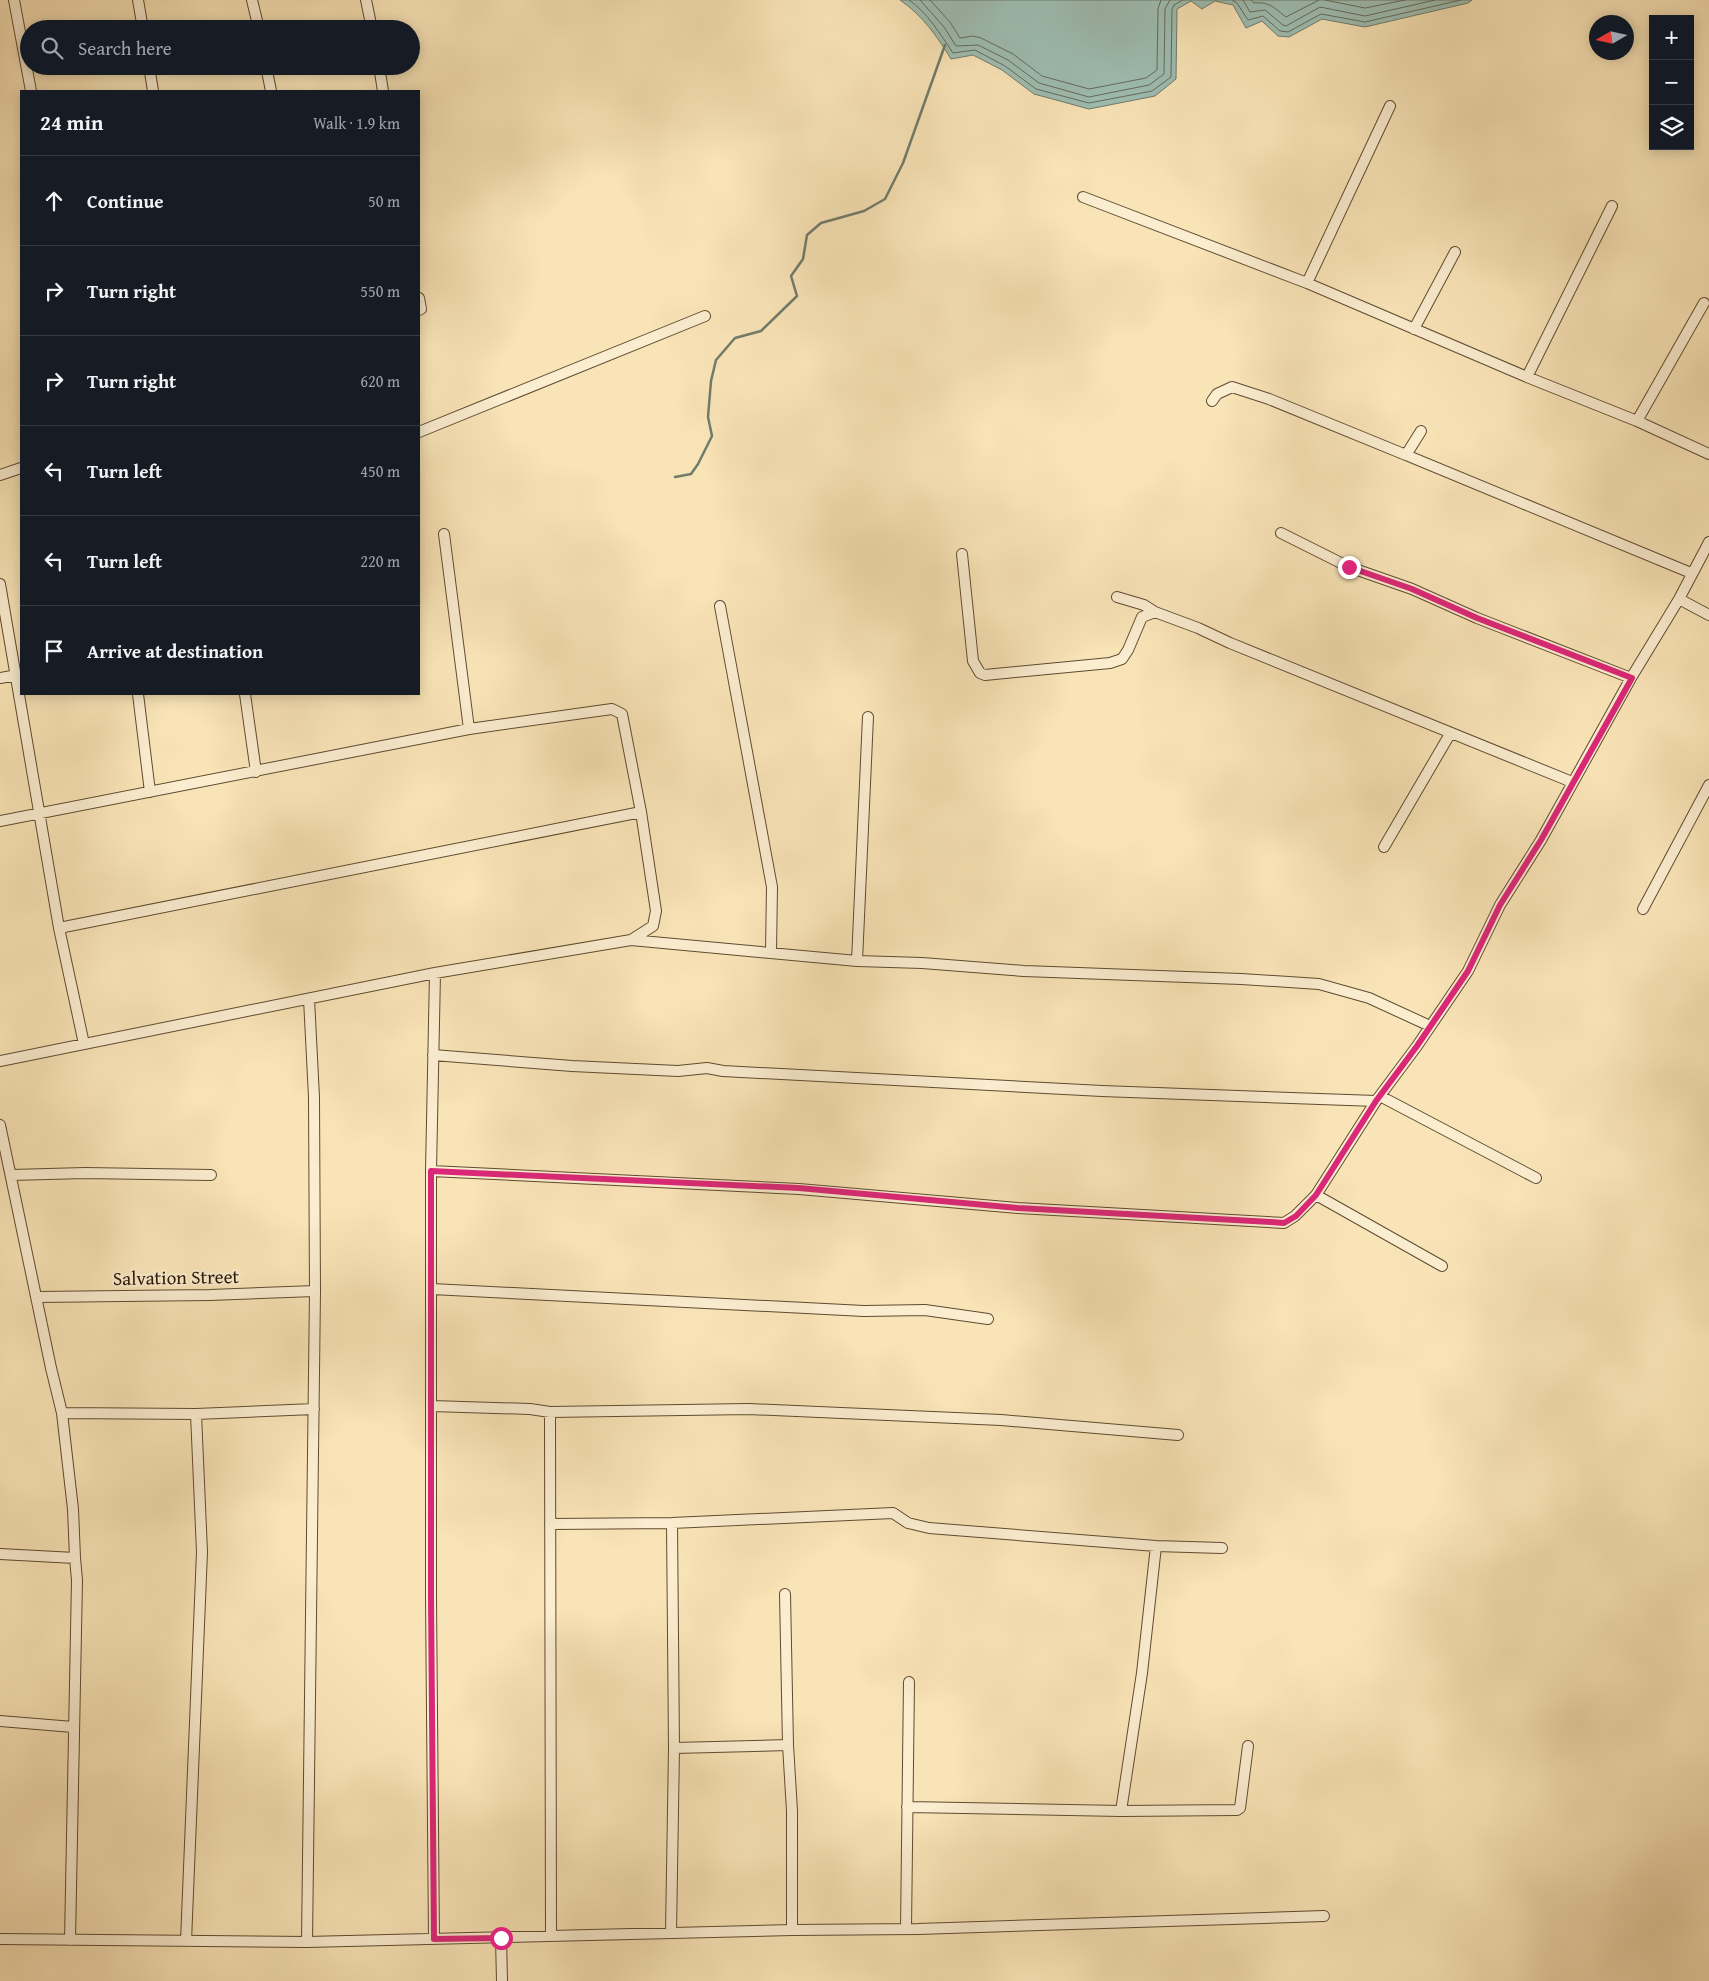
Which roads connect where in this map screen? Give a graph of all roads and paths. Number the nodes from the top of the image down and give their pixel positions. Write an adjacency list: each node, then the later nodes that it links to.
1 (14, 0): 8 (street)
2 (138, 0): 5 (street)
3 (252, 0): 6 (street)
4 (366, 0): 7 (street)
5 (141, 20)
6 (257, 20)
7 (370, 20)
8 (20, 32)
9 (28, 75): 13 (street)
10 (150, 75): 14 (street)
11 (268, 75): 15 (street)
12 (380, 75): 16 (street)
13 (31, 90)
14 (153, 90)
15 (271, 90)
16 (383, 90)
17 (1390, 106): 21 (street)
18 (1083, 197): 21 (street)
19 (1612, 206): 25 (street)
20 (1454, 252): 24 (street)
21 (1307, 283): 24 (street)
22 (1704, 302): 27 (street)
23 (705, 316): 29 (street)
24 (1414, 330): 25 (street)
25 (1527, 377): 27 (street)
26 (1212, 401): 31 (street)
27 (1637, 421): 30 (street)
28 (1421, 431): 31 (street)
29 (420, 432)
30 (1709, 454)
31 (1406, 455): 38 (street)
32 (20, 468): 33 (street)
33 (0, 474)
34 (1281, 533): 47 (street)
35 (444, 534): 53 (street)
36 (1709, 542): 38 (street)
37 (962, 554): 43 (street)
38 (1691, 573): 41 (street)
39 (0, 584): 45 (street)
40 (1117, 597): 43 (street)
41 (1679, 599): 44 (street); 47 (street)
42 (720, 606): 66 (street)
43 (1155, 612): 54 (street)
44 (1709, 615)
45 (17, 675): 46 (street); 48 (street)
46 (0, 678)
47 (1632, 678): 56 (street)
48 (20, 694)
49 (20, 695): 60 (street)
50 (138, 695): 58 (street)
51 (245, 695): 55 (street)
52 (868, 718): 67 (street)
53 (469, 729): 55 (street); 59 (street)
54 (1450, 734): 56 (street); 62 (street)
55 (256, 772): 58 (street)
56 (1572, 782): 70 (street)
57 (1709, 785): 63 (street)
58 (150, 792): 60 (street)
59 (641, 812): 64 (street); 65 (street)
60 (39, 813): 61 (street); 64 (street)
61 (0, 821)
62 (1384, 847)
63 (1644, 909)
64 (60, 928): 71 (street)
65 (631, 940): 66 (street); 68 (street)
66 (770, 952): 67 (street)
67 (857, 961): 70 (street)
68 (435, 973): 69 (street); 72 (street)
69 (309, 999): 71 (street); 83 (street)
70 (1430, 1026): 74 (street)
71 (84, 1044): 73 (street)
72 (432, 1055): 74 (street); 76 (street)
73 (0, 1061)
74 (1378, 1099): 79 (street); 80 (street)
75 (0, 1124): 77 (street)
76 (431, 1171): 80 (street); 82 (street)
77 (11, 1175): 78 (street); 84 (street)
78 (211, 1175)
79 (1536, 1178)
80 (1316, 1195): 81 (street)
81 (1442, 1266)
82 (432, 1289): 85 (street); 86 (street)
83 (315, 1291): 84 (street, Salvation Street); 87 (street)
84 (37, 1297): 89 (street)
85 (988, 1319)
86 (432, 1406): 88 (street); 114 (street)
87 (314, 1409): 90 (street); 117 (street)
88 (550, 1412): 91 (street); 93 (street)
89 (62, 1413): 90 (street); 97 (street)
90 (196, 1414): 116 (street)
91 (1178, 1435)
92 (672, 1523): 93 (street); 94 (street); 104 (street)
93 (550, 1524): 111 (street)
94 (1156, 1546): 95 (street); 106 (street)
95 (1222, 1548)
96 (0, 1554): 97 (street)
97 (75, 1558): 101 (street)
98 (784, 1594): 102 (street)
99 (908, 1682): 105 (street)
100 (0, 1721): 101 (street)
101 (73, 1727): 115 (street)
102 (788, 1745): 104 (street); 109 (street)
103 (1248, 1746): 106 (street)
104 (674, 1748): 110 (street)
105 (908, 1807): 106 (street); 108 (street)
106 (1121, 1811)
107 (1324, 1916): 108 (street)
108 (906, 1929): 109 (street)
109 (792, 1930): 110 (street)
110 (671, 1933): 111 (street)
111 (551, 1936): 112 (street)
112 (501, 1938): 114 (street); 118 (street)
113 (0, 1939): 115 (street)
114 (434, 1939): 117 (street)
115 (70, 1940): 116 (street)
116 (186, 1942): 117 (street)
117 (307, 1942)
118 (502, 1981)

